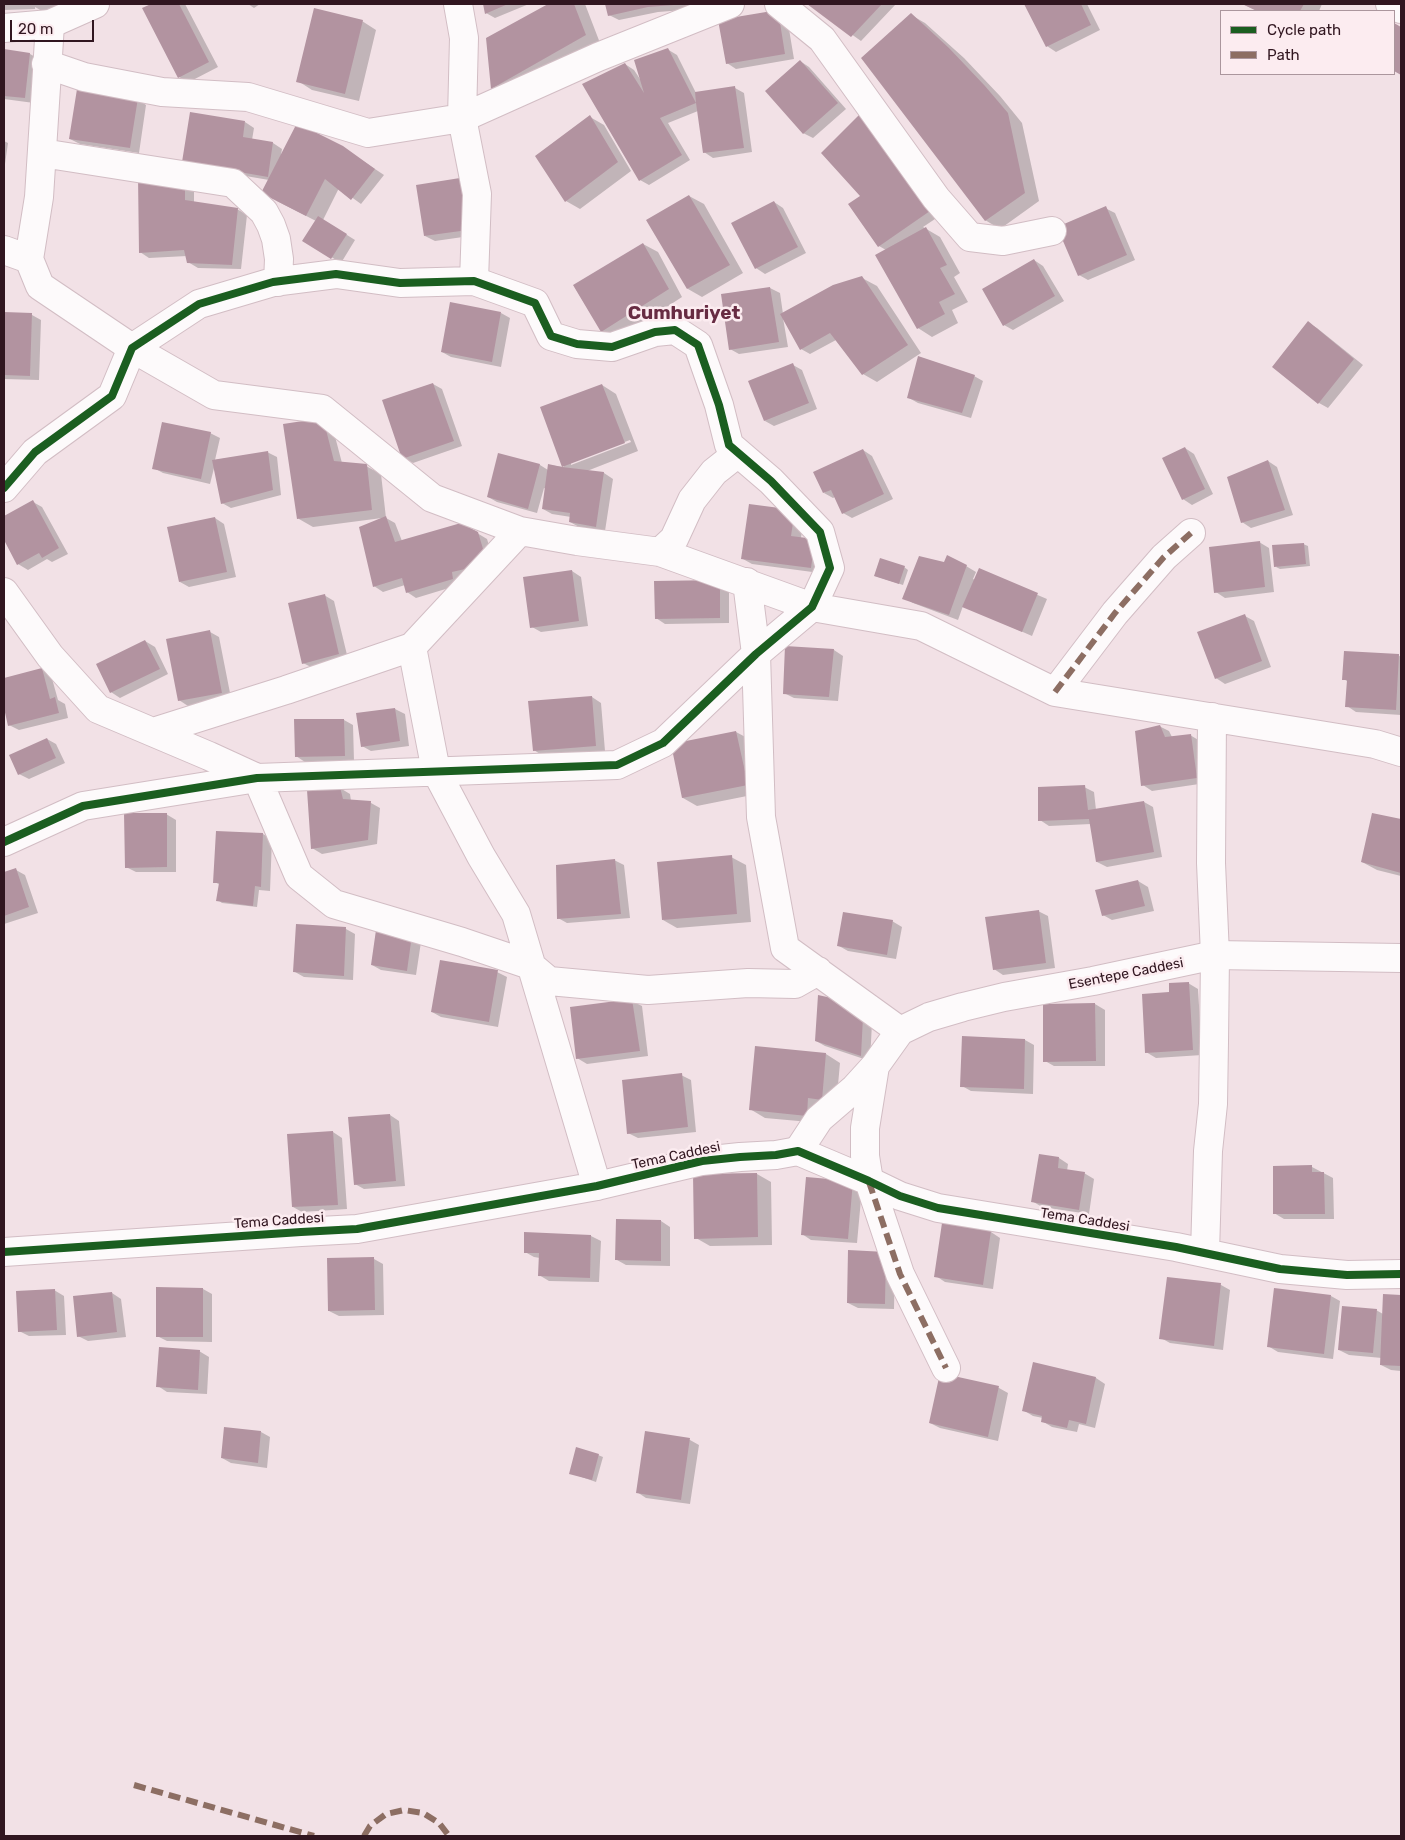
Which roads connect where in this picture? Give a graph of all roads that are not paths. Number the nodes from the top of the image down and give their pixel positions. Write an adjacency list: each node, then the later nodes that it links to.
1 (95, 4): 7 (street)
2 (458, 4): 10 (street)
3 (730, 4): 10 (street)
4 (779, 4): 12 (street)
5 (1390, 4): 6 (street)
6 (1401, 9)
7 (50, 24): 8 (street); 9 (street)
8 (4, 28)
9 (46, 64): 10 (street); 11 (street)
10 (462, 118): 15 (street)
11 (42, 153): 14 (street); 16 (street)
12 (1052, 231)
13 (4, 250): 14 (street)
14 (29, 259): 17 (street)
15 (474, 281): 16 (street); 18 (street)
16 (278, 282): 17 (street)
17 (132, 348): 19 (street); 20 (street)
18 (738, 453): 22 (street); 25 (street)
19 (4, 488)
20 (520, 530): 22 (street); 26 (street)
21 (1190, 533): 28 (street)
22 (660, 552): 23 (street)
23 (748, 582): 25 (street); 27 (street)
24 (4, 592): 30 (street)
25 (812, 607): 27 (street); 28 (street)
26 (412, 647): 30 (street); 32 (street)
27 (756, 654): 32 (street); 38 (street)
28 (1054, 692): 29 (street)
29 (1212, 717): 31 (street); 35 (street)
30 (152, 732): 33 (street)
31 (1401, 752)
32 (436, 772): 33 (street); 37 (street)
33 (257, 778): 34 (street); 37 (street)
34 (4, 842)
35 (1215, 955): 36 (street, Esentepe Caddesi); 39 (street, Esentepe Caddesi); 45 (street)
36 (1401, 958)
37 (530, 965): 38 (street); 43 (street)
38 (818, 971): 39 (street)
39 (900, 1031): 40 (street, Esentepe Caddesi)
40 (875, 1066): 41 (street, Esentepe Caddesi); 42 (street)
41 (798, 1151): 42 (street, Tema Caddesi); 43 (street, Tema Caddesi)
42 (869, 1181): 45 (street, Tema Caddesi); 47 (street)
43 (597, 1186): 44 (street, Tema Caddesi)
44 (4, 1252)
45 (1205, 1253): 46 (street, Tema Caddesi)
46 (1401, 1274)
47 (946, 1368)

